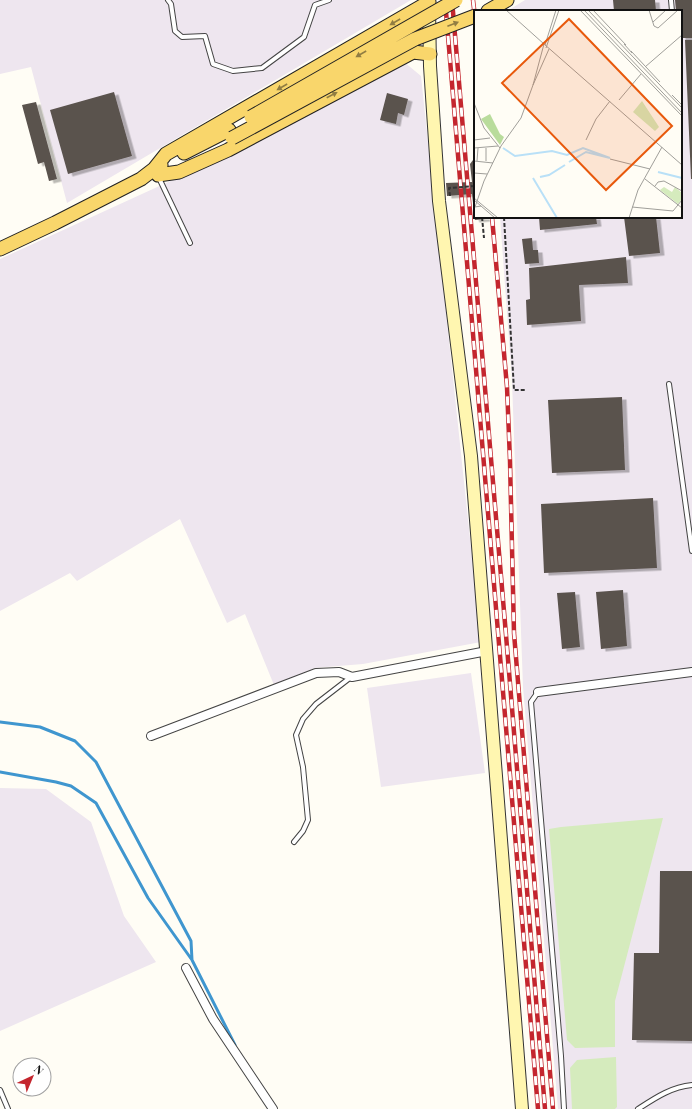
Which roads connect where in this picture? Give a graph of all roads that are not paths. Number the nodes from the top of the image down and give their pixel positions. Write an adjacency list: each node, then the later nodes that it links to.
1 (168, 0): 2 (lane)
2 (329, 0)
3 (456, 0): 11 (main road, one-way to 11, bridge)
4 (507, 0): 7 (main road)
5 (671, 0): 8 (lane)
6 (428, 1): 10 (main road); 12 (main road, one-way to 12)
7 (490, 10)
8 (672, 10)
9 (474, 16): 11 (main road, one-way to 9, bridge)
10 (430, 54): 12 (main road, one-way to 10); 17 (main road)
11 (231, 134): 12 (main road)
12 (156, 172): 13 (lane); 14 (main road)
13 (190, 243)
14 (0, 249)
15 (669, 384): 16 (lane)
16 (692, 551)
17 (487, 651): 19 (street); 28 (main road)
18 (692, 672): 20 (street)
19 (352, 677): 21 (street); 22 (lane)
20 (538, 692): 29 (lane)
21 (151, 736)
22 (294, 842)
23 (186, 968): 27 (street)
24 (692, 1085): 30 (lane)
25 (0, 1090): 26 (lane)
26 (8, 1109)
27 (273, 1109)
28 (522, 1109)
29 (564, 1109)
30 (638, 1109)

